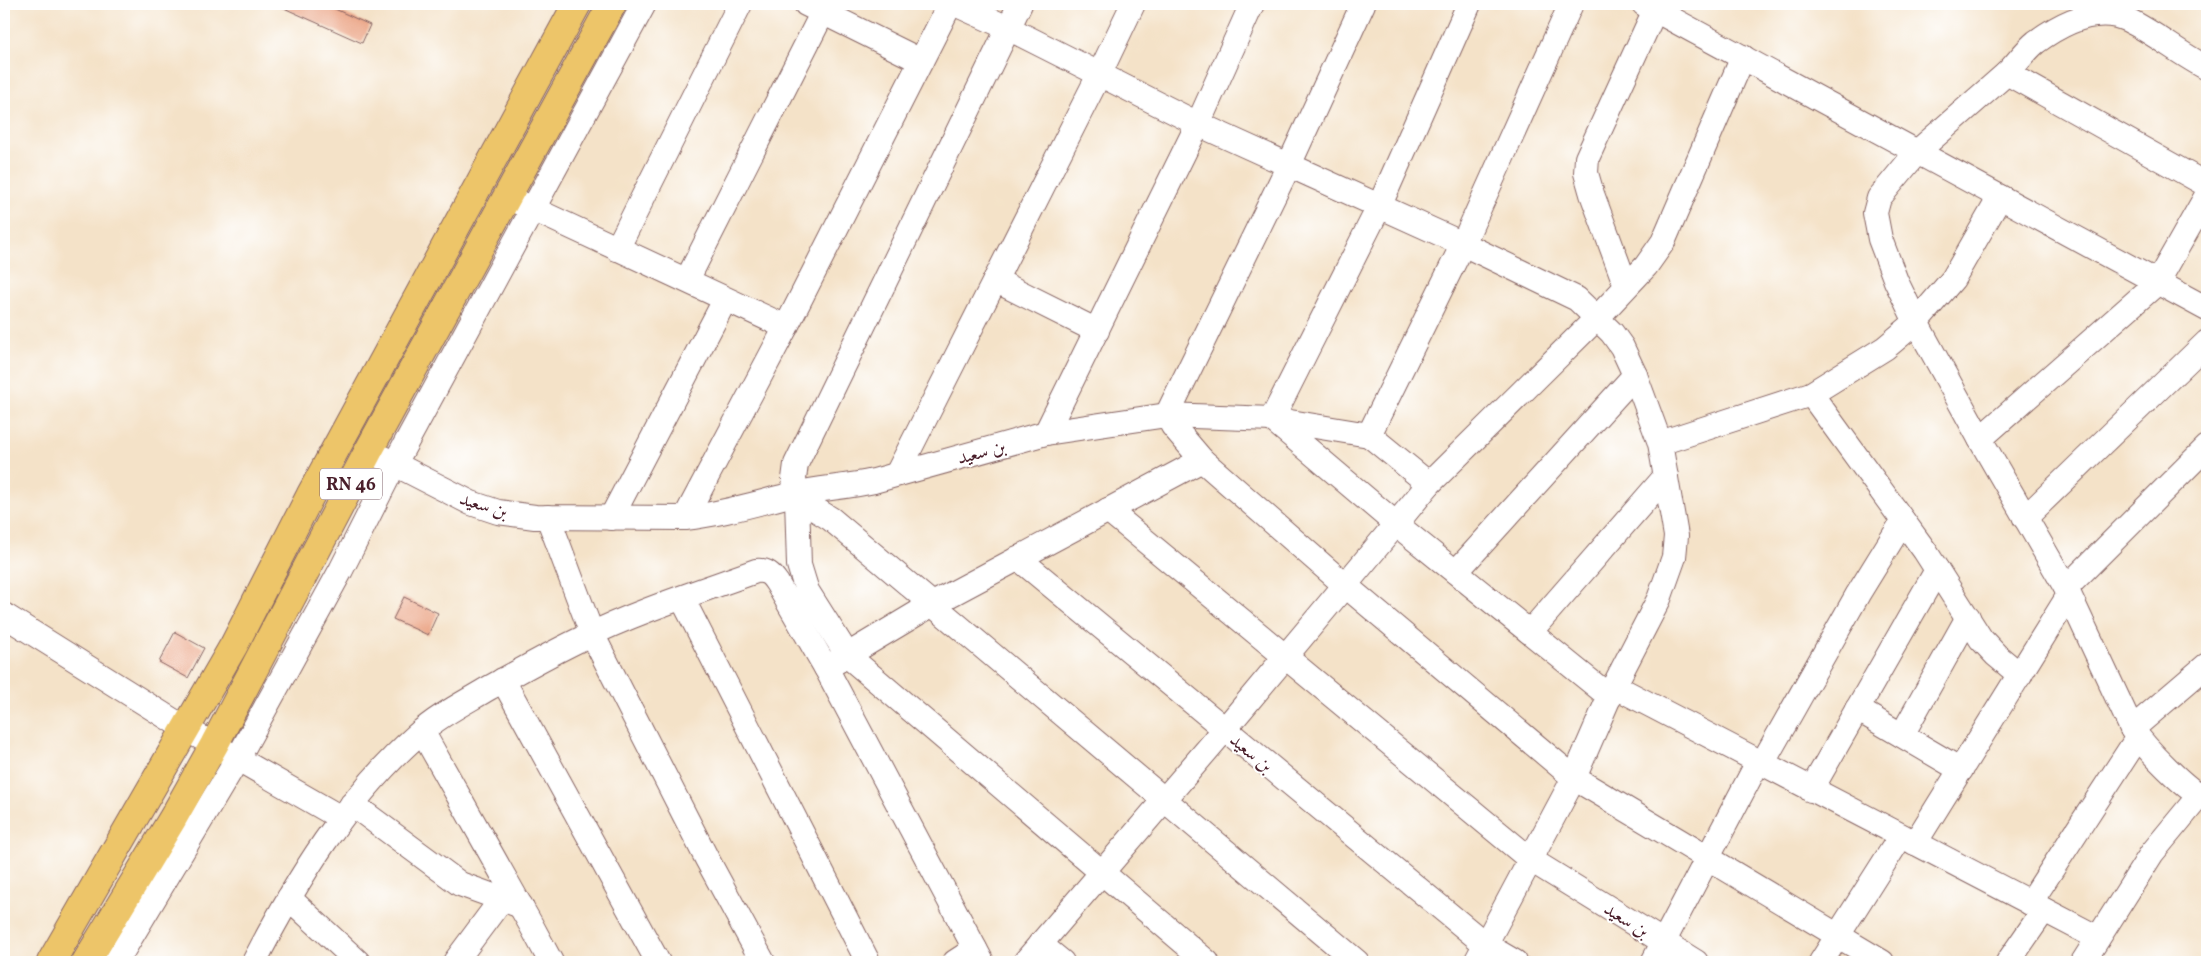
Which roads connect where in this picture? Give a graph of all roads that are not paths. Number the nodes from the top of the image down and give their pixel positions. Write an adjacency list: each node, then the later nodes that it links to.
1 (577, 4): 85 (main road, RN 46)
2 (612, 4): 26 (main road, RN 46)
3 (644, 4): 29 (street)
4 (740, 4): 31 (street)
5 (950, 4): 17 (street)
6 (955, 4): 15 (street)
7 (1020, 4): 15 (street)
8 (1133, 4): 20 (street)
9 (1252, 4): 21 (street)
10 (1363, 4): 23 (street)
11 (1469, 4): 28 (street)
12 (1571, 4): 30 (street)
13 (819, 6): 17 (street); 32 (street)
14 (1650, 7): 16 (street); 35 (street)
15 (1008, 28): 20 (street); 58 (street)
16 (1743, 57): 22 (street); 35 (street)
17 (920, 62): 40 (street)
18 (2207, 68): 19 (street)
19 (2007, 73): 22 (street); 24 (street)
20 (1099, 75): 21 (street); 33 (street)
21 (1198, 124): 23 (street); 41 (street)
22 (1917, 152): 27 (street); 39 (street)
23 (1289, 165): 28 (street); 45 (street)
24 (2207, 184)
25 (2207, 195): 34 (street)
26 (508, 197): 29 (street); 52 (main road, RN 46)
27 (2000, 197): 34 (street); 39 (street)
28 (1379, 207): 30 (street); 46 (street)
29 (534, 209): 31 (street); 54 (street)
30 (1463, 244): 38 (street); 48 (street)
31 (617, 249): 32 (street)
32 (687, 280): 36 (street)
33 (995, 280): 41 (street); 55 (street)
34 (2157, 283): 37 (street); 49 (street)
35 (1626, 286): 38 (street)
36 (725, 300): 40 (street); 61 (street)
37 (2207, 309)
38 (1597, 318): 43 (street); 57 (street)
39 (1916, 322): 44 (street); 49 (street)
40 (786, 327): 62 (street)
41 (1097, 331): 47 (street)
42 (2207, 342): 63 (street)
43 (1636, 375): 50 (street); 68 (street)
44 (1811, 394): 50 (street); 64 (street)
45 (1168, 415): 46 (street, بن سعيد); 47 (street, بن سعيد); 53 (street)
46 (1272, 419): 48 (street, بن سعيد); 65 (street)
47 (1046, 433): 55 (street, بن سعيد)
48 (1369, 434): 57 (street)
49 (1980, 439): 63 (street)
50 (1660, 443): 56 (street)
51 (2207, 447): 70 (street)
52 (369, 450): 54 (street, بن سعيد); 90 (main road, RN 46)
53 (1202, 460): 59 (street); 69 (street)
54 (394, 464): 60 (street, بن سعيد); 91 (street)
55 (897, 474): 58 (street, بن سعيد)
56 (1666, 476): 75 (street); 83 (street)
57 (1430, 484): 65 (street)
58 (796, 496): 62 (street, بن سعيد); 72 (street); 77 (street)
59 (1108, 510): 66 (street); 78 (street, بن سعيد)
60 (548, 517): 61 (street, بن سعيد); 76 (street)
61 (611, 518): 62 (street, بن سعيد)
62 (685, 518)
63 (2025, 518): 70 (street)
64 (1903, 521): 67 (street); 92 (street)
65 (1396, 524): 68 (street); 69 (street)
66 (1018, 558): 72 (street); 86 (street, بن سعيد)
67 (1937, 570): 74 (street); 84 (street)
68 (1456, 572): 75 (street)
69 (1346, 586): 78 (street); 94 (street)
70 (2067, 592): 81 (street); 88 (street)
71 (682, 598): 76 (street); 80 (street); 123 (street)
72 (931, 604): 77 (street); 97 (street)
73 (4, 615): 85 (street)
74 (1968, 617): 81 (street); 89 (street)
75 (1530, 632): 83 (street)
76 (592, 634): 82 (street); 122 (street)
77 (848, 656): 80 (street); 102 (street)
78 (1286, 657): 86 (street); 101 (street, بن سعيد)
79 (2207, 665): 88 (street)
80 (826, 668): 113 (street)
81 (2020, 675): 93 (street)
82 (503, 680): 87 (street); 121 (street)
83 (1612, 692): 92 (street); 94 (street)
84 (1857, 709): 89 (street); 95 (street)
85 (186, 729): 90 (street); 115 (main road, RN 46)
86 (1225, 729): 97 (street); 112 (street, بن سعيد)
87 (422, 731): 98 (street); 104 (street)
88 (2135, 733): 96 (street); 106 (street)
89 (1902, 735): 93 (street)
90 (214, 745): 91 (street); 105 (main road, RN 46)
91 (238, 758): 98 (street); 107 (street)
92 (1760, 763): 95 (street); 100 (street)
93 (1961, 770): 99 (street)
94 (1574, 778): 100 (street); 101 (street)
95 (1811, 790): 99 (street)
96 (2205, 795): 109 (street)
97 (1164, 800): 102 (street); 128 (street)
98 (346, 811): 103 (street); 104 (street)
99 (1908, 840): 106 (street); 108 (street)
100 (1708, 858): 108 (street); 111 (street)
101 (1531, 860): 111 (street, بن سعيد); 112 (street)
102 (1101, 872): 110 (street); 127 (street)
103 (289, 898): 118 (street); 119 (street)
104 (511, 903): 114 (street); 120 (street)
105 (119, 904): 107 (street); 116 (main road, RN 46)
106 (2037, 906): 109 (street); 133 (street)
107 (143, 916): 117 (street)
108 (1838, 936): 131 (street); 132 (street)
109 (2098, 938): 134 (street)
110 (1040, 944): 125 (street); 126 (street)
111 (1659, 952): 130 (street, بن سعيد)
112 (1481, 954): 129 (street, بن سعيد)
113 (979, 956): 124 (street)
114 (464, 958)
115 (51, 962)
116 (86, 962)
117 (116, 962)
118 (254, 962)
119 (358, 962)
120 (551, 962)
121 (658, 962)
122 (763, 962)
123 (868, 962)
124 (955, 962)
125 (1025, 962)
126 (1062, 962)
127 (1207, 962)
128 (1357, 962)
129 (1515, 962)
130 (1696, 962)
131 (1821, 962)
132 (1882, 962)
133 (2008, 962)
134 (2083, 962)

